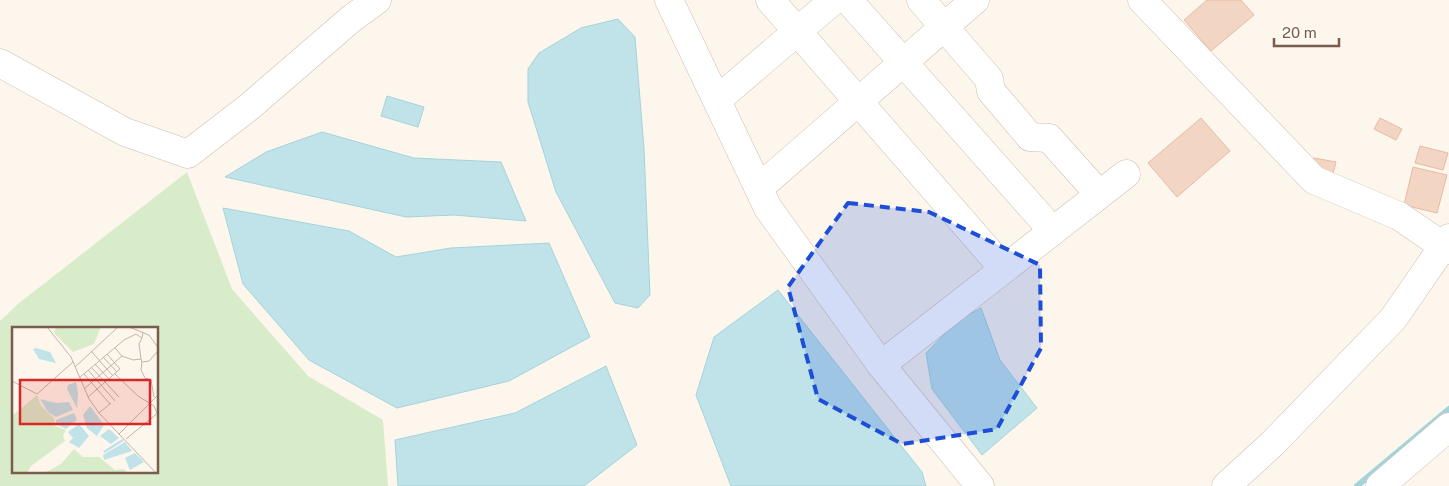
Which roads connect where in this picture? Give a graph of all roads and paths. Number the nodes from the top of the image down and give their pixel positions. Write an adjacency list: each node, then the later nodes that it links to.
1 (377, 0): 12 (street)
2 (669, 0): 13 (street)
3 (770, 0): 10 (street)
4 (834, 0): 10 (street)
5 (848, 0): 11 (street)
6 (921, 0): 9 (street)
7 (975, 0): 9 (street)
8 (1142, 0): 19 (street)
9 (944, 27): 11 (street); 17 (street)
10 (797, 32): 13 (street); 14 (street)
11 (903, 62): 14 (street); 18 (street)
12 (0, 63)
13 (717, 100): 16 (street)
14 (858, 102): 16 (street); 20 (street)
15 (1126, 174): 17 (street)
16 (759, 188): 21 (street)
17 (1099, 194): 18 (street)
18 (1053, 232): 20 (street)
19 (1447, 244): 24 (street)
20 (1004, 269): 21 (street)
21 (882, 365): 23 (street)
22 (1449, 427): 25 (street)
23 (980, 486)
24 (1226, 486)
25 (1380, 486)

